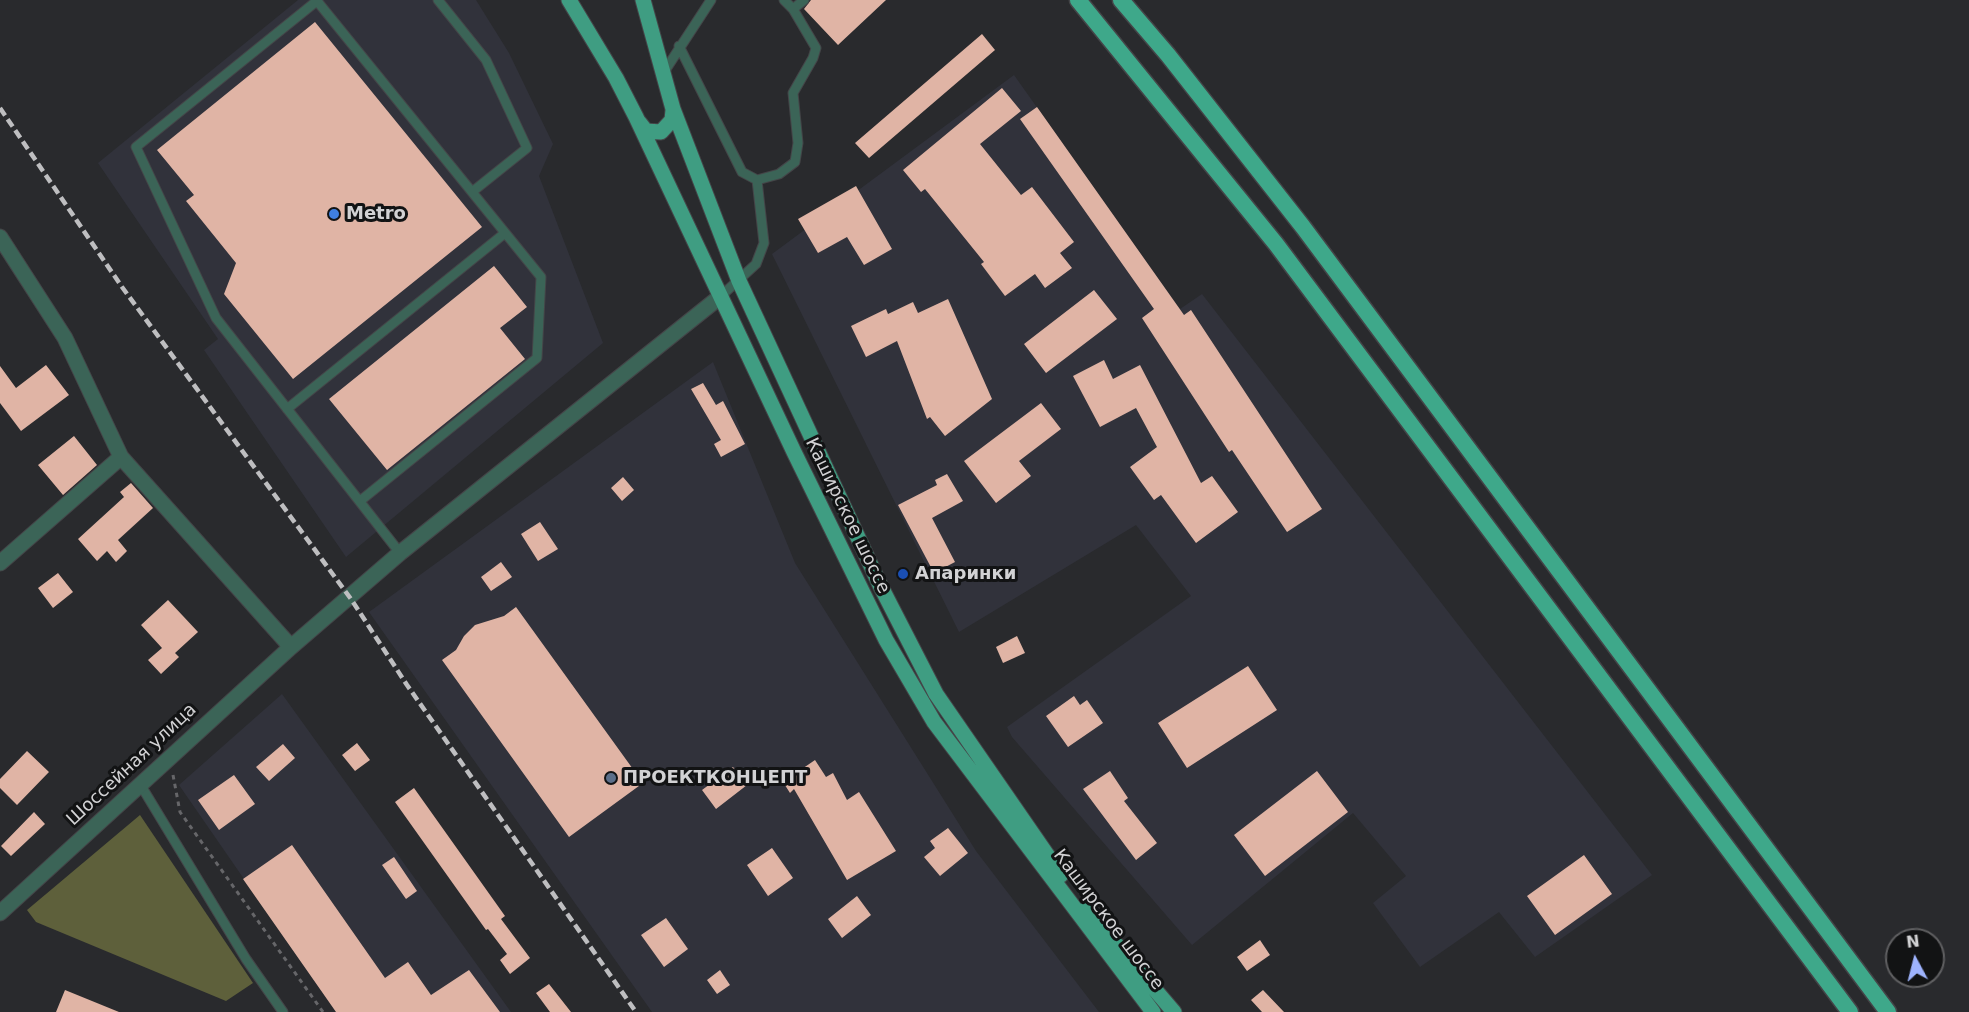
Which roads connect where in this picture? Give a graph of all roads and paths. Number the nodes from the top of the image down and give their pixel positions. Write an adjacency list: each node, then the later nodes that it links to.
1 (318, 0): 18 (lane); 23 (lane)
2 (438, 0): 18 (lane)
3 (569, 0): 16 (main road, Каширское шоссе)
4 (643, 0): 14 (main road, Каширское шоссе)
5 (711, 0): 12 (lane)
6 (784, 0): 11 (lane)
7 (804, 0): 11 (lane)
8 (1068, 0): 13 (lane)
9 (1078, 0): 13 (highway)
10 (1121, 0): 37 (highway)
11 (793, 9): 17 (lane)
12 (679, 46): 14 (lane); 17 (lane)
13 (1123, 54): 36 (highway)
14 (664, 72): 15 (main road, Каширское шоссе)
15 (673, 109): 16 (main road); 21 (main road, Каширское шоссе)
16 (636, 117): 22 (main road, Каширское шоссе)
17 (757, 180): 21 (lane)
18 (472, 192): 19 (lane)
19 (505, 232): 23 (lane); 25 (lane)
20 (0, 237): 24 (street)
21 (739, 281): 22 (lane); 35 (main road, Каширское шоссе)
22 (721, 296): 26 (street, Шоссейная улица); 34 (main road, Каширское шоссе)
23 (287, 409): 25 (lane)
24 (121, 457): 27 (street); 28 (street)
25 (360, 501): 26 (lane)
26 (400, 553): 28 (street, Шоссейная улица)
27 (0, 563)
28 (291, 647): 29 (street, Шоссейная улица)
29 (169, 756): 30 (street, Шоссейная улица); 33 (path)
30 (140, 784): 31 (street, Шоссейная улица); 32 (lane)
31 (0, 913)
32 (283, 1012)
33 (323, 1012)
34 (1153, 1012)
35 (1174, 1012)
36 (1850, 1012)
37 (1888, 1012)

